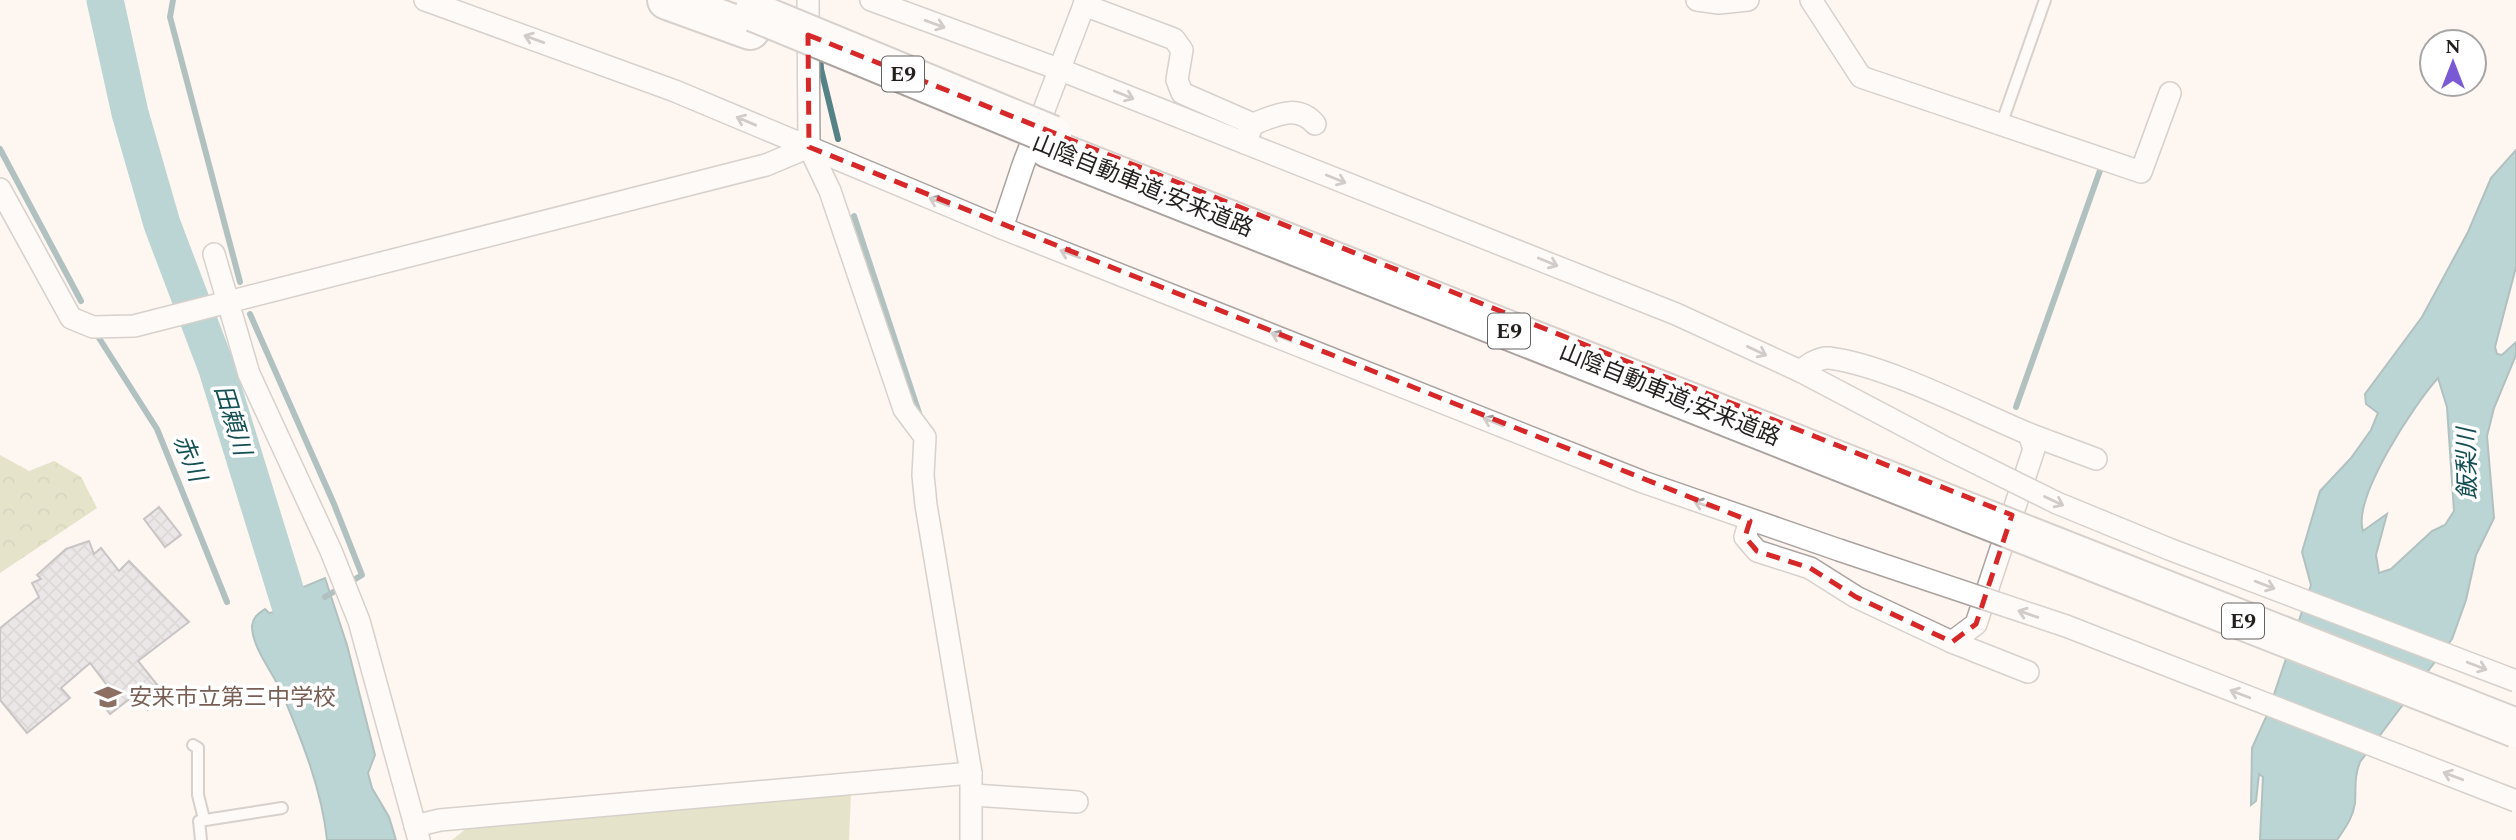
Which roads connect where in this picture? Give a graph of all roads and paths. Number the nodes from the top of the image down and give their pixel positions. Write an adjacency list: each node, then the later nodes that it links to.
1 (425, 0): 16 (street, one-way to 1)
2 (667, 0): 10 (highway, 山陰自動車道;安来道路 / E9)
3 (808, 0): 16 (street)
4 (871, 0): 11 (street, one-way to 11)
5 (1697, 0): 6 (street)
6 (1748, 0)
7 (1811, 0): 14 (street)
8 (2045, 0): 14 (lane)
9 (1085, 2): 11 (street); 15 (street)
10 (741, 14): 24 (highway, 山陰自動車道;安来道路 / E9, bridge)
11 (1061, 70): 15 (street, one-way to 15); 18 (street)
12 (2170, 93): 14 (street)
13 (1315, 124): 15 (street)
14 (2001, 125)
15 (1249, 134): 21 (street, one-way to 21)
16 (809, 147): 18 (street, one-way to 16); 20 (street); 32 (street)
17 (0, 189): 20 (street)
18 (1002, 228): 25 (street, one-way to 18)
19 (214, 254): 20 (street)
20 (225, 302): 38 (street)
21 (1800, 371): 22 (street); 28 (street, one-way to 28, bridge)
22 (2029, 434): 23 (street); 26 (street)
23 (2096, 458)
24 (1972, 507): 29 (highway, 山陰自動車道;安来道路 / E9); 30 (highway, 山陰自動車道;安来道路 / E9, bridge)
25 (1750, 521): 26 (street); 34 (street, one-way to 25, bridge)
26 (1952, 642): 27 (street)
27 (2028, 672)
28 (2516, 681)
29 (2516, 714)
30 (2516, 728)
31 (194, 745): 37 (lane)
32 (971, 773): 33 (street); 38 (street)
33 (973, 795): 35 (street); 40 (street)
34 (2516, 801)
35 (1077, 802)
36 (282, 808): 37 (lane)
37 (204, 819): 39 (lane)
38 (417, 833)
39 (201, 840)
40 (971, 840)

